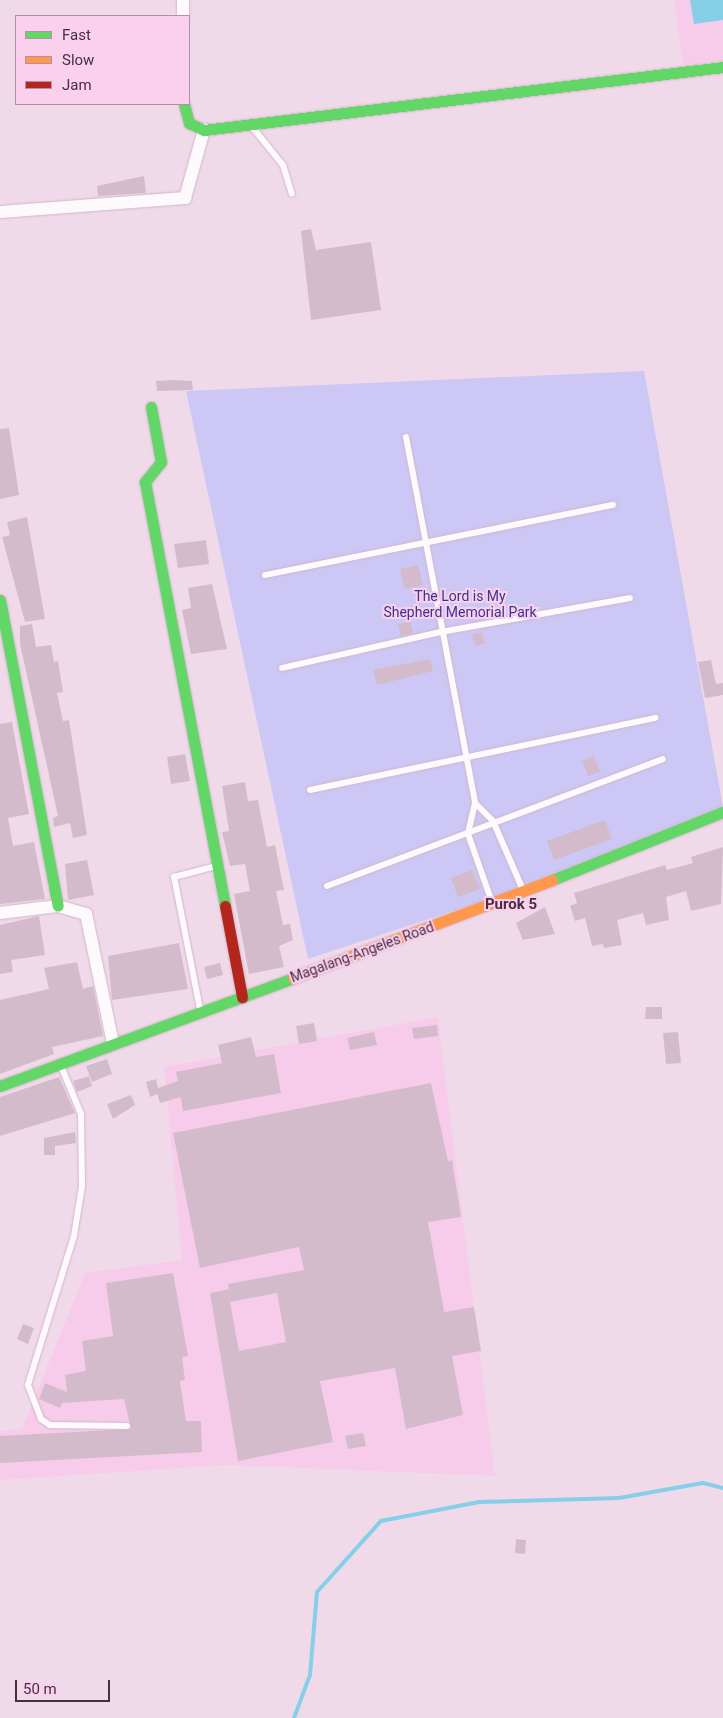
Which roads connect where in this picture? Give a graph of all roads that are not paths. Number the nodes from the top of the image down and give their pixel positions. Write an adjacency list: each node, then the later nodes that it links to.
1 (182, 0): 2 (street)
2 (183, 15)
3 (723, 67): 5 (street)
4 (184, 105): 6 (street)
5 (249, 124): 6 (street); 7 (lane)
6 (204, 130): 8 (street)
7 (292, 194)
8 (0, 212)
9 (151, 407): 26 (street)
10 (406, 437): 12 (lane)
11 (613, 505): 12 (lane)
12 (424, 541): 13 (lane); 16 (lane)
13 (265, 575)
14 (630, 598): 16 (lane)
15 (0, 600): 30 (street)
16 (441, 632): 17 (lane); 19 (lane)
17 (282, 668)
18 (656, 718): 19 (lane)
19 (466, 756): 21 (lane); 22 (lane)
20 (663, 759): 24 (lane)
21 (310, 790)
22 (475, 802): 24 (lane); 25 (lane)
23 (723, 812): 28 (street, Magalang-Angeles Road)
24 (493, 821): 25 (lane); 28 (lane)
25 (468, 834): 27 (lane); 29 (lane)
26 (217, 866): 32 (street); 33 (lane)
27 (326, 886)
28 (523, 891): 29 (street, Magalang-Angeles Road)
29 (493, 904): 32 (street, Magalang-Angeles Road)
30 (58, 906): 31 (street); 34 (street)
31 (0, 913)
32 (242, 997): 33 (street, Magalang-Angeles Road)
33 (200, 1012): 34 (street, Magalang-Angeles Road)
34 (112, 1043): 35 (street, Magalang-Angeles Road)
35 (60, 1064): 36 (street, Magalang-Angeles Road); 37 (lane)
36 (0, 1086)
37 (127, 1426)

